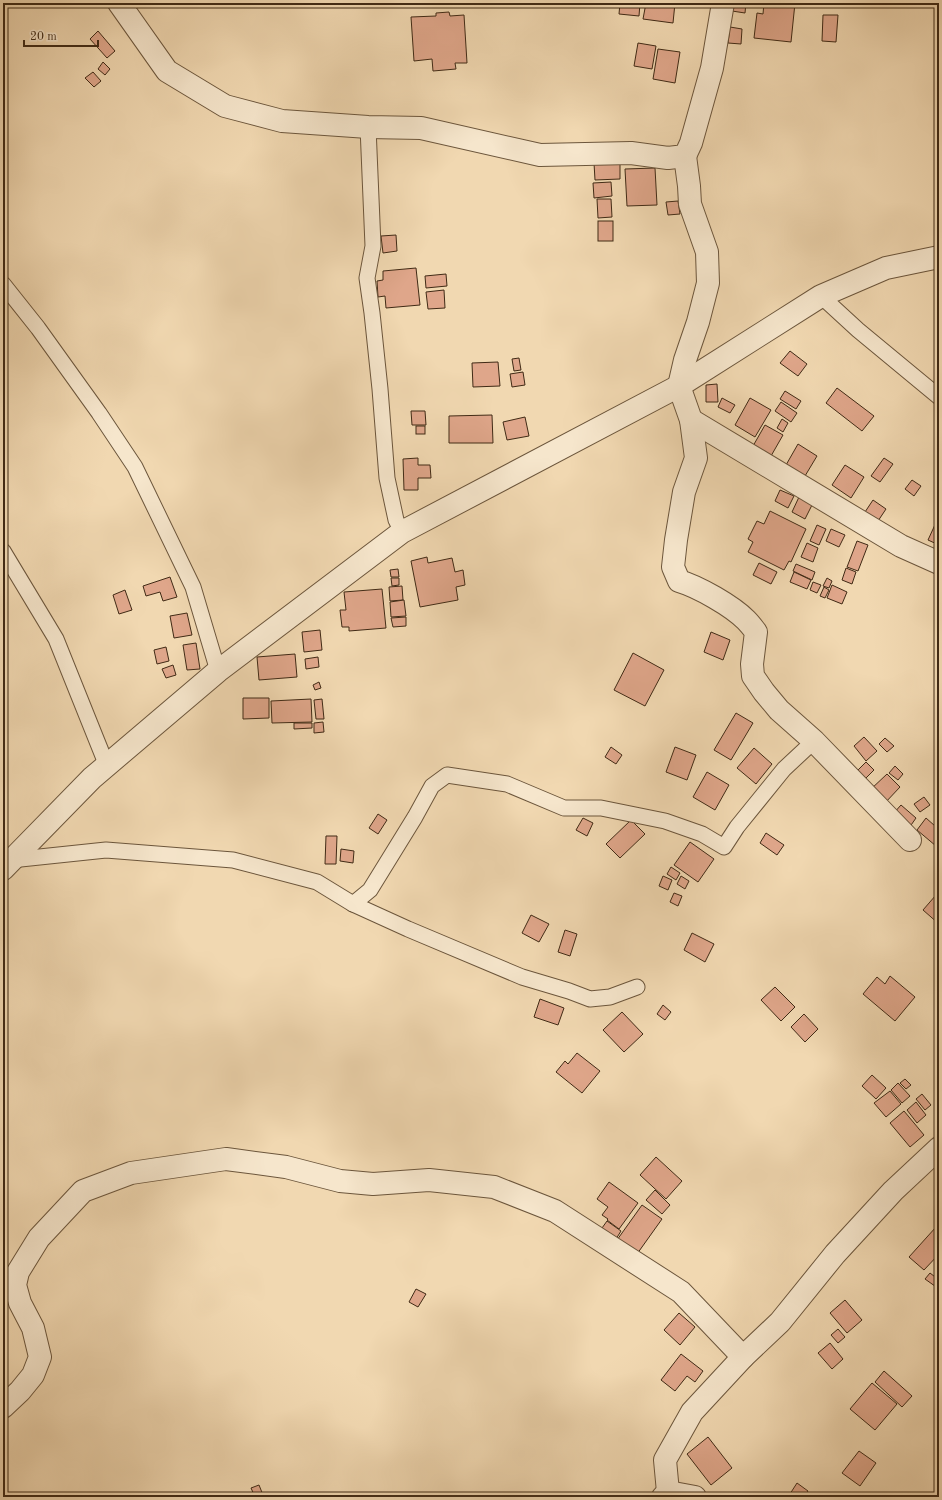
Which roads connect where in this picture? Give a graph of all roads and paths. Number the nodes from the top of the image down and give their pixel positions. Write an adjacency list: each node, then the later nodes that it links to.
1 (119, 3): 3 (street)
2 (723, 3): 4 (street)
3 (368, 127): 4 (street); 11 (lane)
4 (685, 156): 8 (street)
5 (939, 257): 7 (street)
6 (3, 284): 14 (lane)
7 (821, 296): 8 (street); 9 (lane)
8 (679, 386): 10 (street); 11 (street)
9 (939, 397)
10 (691, 420): 13 (street); 15 (street)
11 (402, 532): 14 (street)
12 (3, 551): 16 (lane)
13 (939, 564)
14 (218, 671): 16 (street)
15 (814, 741): 17 (street); 19 (lane)
16 (107, 766): 18 (street)
17 (910, 840)
18 (7, 865): 19 (lane)
19 (353, 904): 20 (lane)
20 (638, 987)
21 (939, 1148): 23 (street)
22 (10, 1276): 23 (street); 24 (street)
23 (743, 1357): 25 (street)
24 (3, 1407)
25 (665, 1494): 26 (street)
26 (695, 1497)

